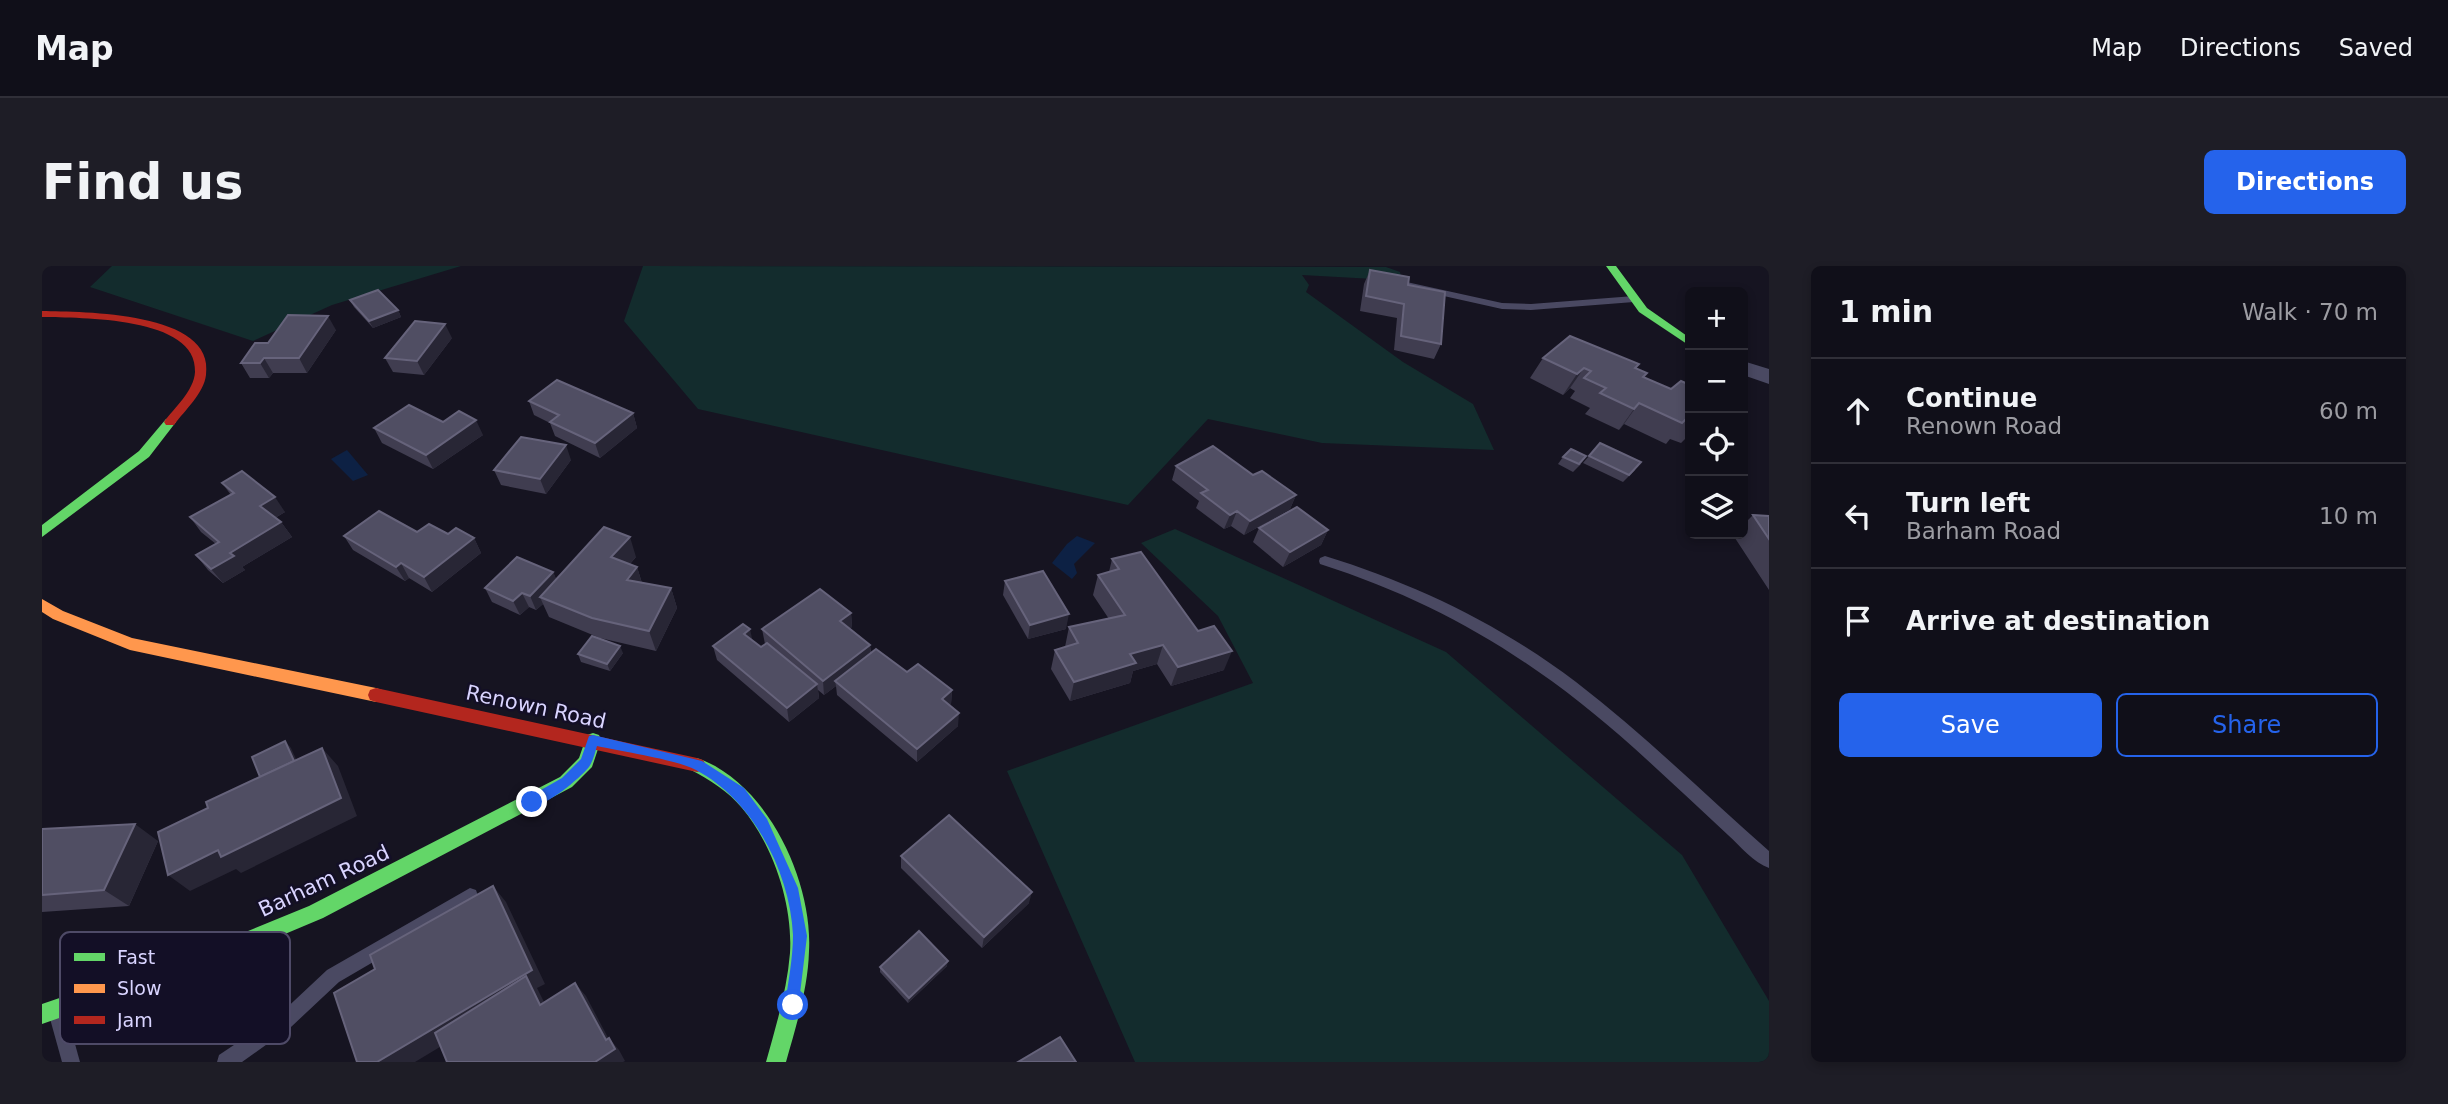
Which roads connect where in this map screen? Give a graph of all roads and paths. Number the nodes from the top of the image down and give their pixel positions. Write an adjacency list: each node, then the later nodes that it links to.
1 (1611, 266): 3 (street)
2 (1402, 284): 3 (lane)
3 (1634, 299): 5 (street)
4 (42, 314): 8 (street)
5 (1685, 341)
6 (1748, 370): 7 (street)
7 (1769, 377)
8 (42, 532)
9 (1325, 561): 12 (lane)
10 (42, 604): 11 (street, Renown Road)
11 (593, 740): 14 (street, Barham Road); 22 (street, Renown Road)
12 (1769, 860)
13 (470, 896): 16 (lane)
14 (267, 932)
15 (50, 1012): 17 (lane)
16 (290, 1016)
17 (60, 1036)
18 (63, 1044): 20 (lane)
19 (252, 1044): 21 (lane)
20 (71, 1062)
21 (226, 1062)
22 (776, 1062)

